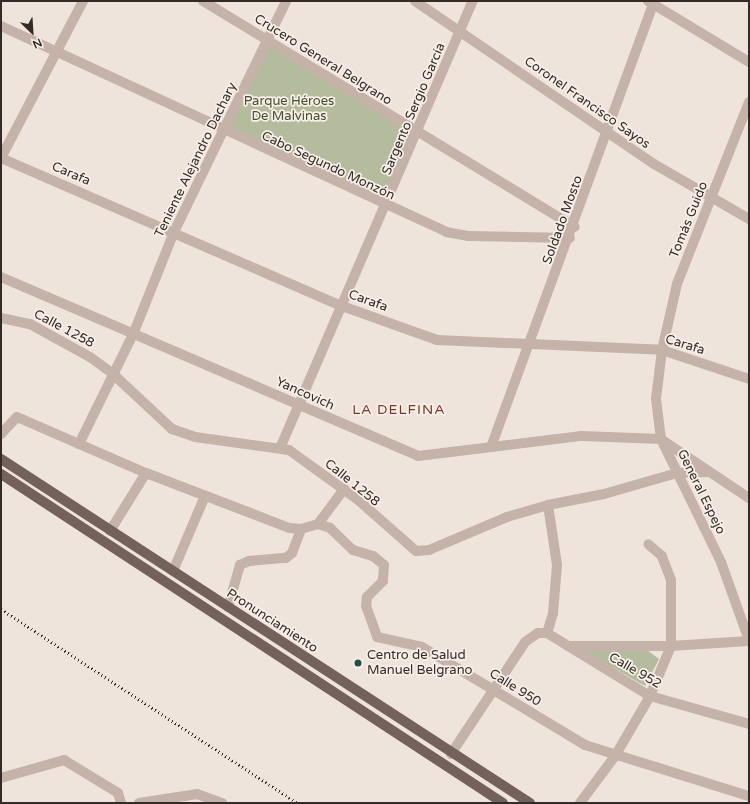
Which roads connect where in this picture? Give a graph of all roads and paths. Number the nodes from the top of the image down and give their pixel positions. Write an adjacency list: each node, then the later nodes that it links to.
1 (83, 1): 10 (street)
2 (203, 1): 9 (street, Crucero General Belgrano)
3 (286, 1): 9 (street, Teniente Alejandro Dachary)
4 (415, 1): 8 (street, Coronel Francisco Sayos)
5 (473, 1): 8 (street, Sargento Sergio García)
6 (652, 2): 11 (street); 15 (street, Soldado Mosto)
7 (1, 26): 10 (street, Cabo Segundo Monzón)
8 (460, 31): 14 (street, Sargento Sergio García); 15 (street, Coronel Francisco Sayos)
9 (268, 41): 13 (street, Teniente Alejandro Dachary); 14 (street, Crucero General Belgrano)
10 (57, 51): 13 (street, Cabo Segundo Monzón); 16 (street)
11 (749, 62)
12 (749, 102): 17 (street, Tomás Guido)
13 (225, 132): 18 (street, Cabo Segundo Monzón); 21 (street, Teniente Alejandro Dachary)
14 (418, 133): 18 (street, Sargento Sergio García); 20 (street, Crucero General Belgrano)
15 (609, 134): 17 (street, Coronel Francisco Sayos); 20 (street, Soldado Mosto)
16 (1, 158): 21 (street, Carafa)
17 (711, 199): 19 (street, Coronel Francisco Sayos); 28 (street, Tomás Guido)
18 (387, 207): 22 (street, Cabo Segundo Monzón); 24 (street, Sargento Sergio García)
19 (749, 219)
20 (574, 226): 22 (street, Soldado Mosto)
21 (174, 232): 24 (street, Carafa); 26 (street, Teniente Alejandro Dachary)
22 (570, 238): 27 (street, Soldado Mosto)
23 (1, 277): 26 (street, Yancovich)
24 (342, 306): 27 (street, Carafa); 31 (street, Sargento Sergio García)
25 (1, 318): 29 (street, Calle 1258)
26 (134, 332): 29 (street, Teniente Alejandro Dachary); 31 (street, Yancovich)
27 (530, 346): 28 (street, Carafa); 36 (street, Soldado Mosto)
28 (662, 350): 30 (street, Carafa); 33 (street, General Espejo)
29 (113, 374): 34 (street, Teniente Alejandro Dachary); 35 (street, Calle 1258)
30 (749, 379)
31 (299, 406): 35 (street, Sargento Sergio García); 36 (street, Yancovich)
32 (1, 434): 34 (street)
33 (661, 439): 36 (street, Yancovich); 38 (street); 40 (street, General Espejo)
34 (79, 444): 39 (street)
35 (282, 446): 42 (street, Calle 1258)
36 (491, 447)
37 (1, 459): 48 (main road, Pronunciamiento)
38 (708, 472): 40 (street, Calle 1258); 44 (street)
39 (146, 473): 43 (street); 48 (street)
40 (677, 473): 45 (street, Calle 1258); 53 (street, General Espejo)
41 (1, 474): 66 (main road, Pronunciamiento)
42 (344, 489): 45 (street, Calle 1258); 46 (street)
43 (205, 496): 47 (street); 50 (street)
44 (749, 498)
45 (548, 505): 52 (street)
46 (318, 524): 47 (street); 56 (street, Calle 950)
47 (301, 529): 51 (street)
48 (110, 531): 50 (main road, Pronunciamiento)
49 (648, 544): 55 (street)
50 (173, 571): 51 (main road, Pronunciamiento)
51 (228, 607): 59 (main road, Pronunciamiento)
52 (542, 633): 54 (street, Calle 952); 56 (street)
53 (749, 640): 55 (street)
54 (568, 646): 55 (street); 57 (street, Calle 952)
55 (671, 646): 57 (street)
56 (496, 690): 59 (street); 60 (street, Calle 950)
57 (650, 696): 58 (street, Calle 952); 60 (street)
58 (749, 724)
59 (451, 754): 67 (main road, Pronunciamiento)
60 (615, 756): 62 (street, Calle 950); 68 (street)
61 (1, 778): 63 (street)
62 (749, 796)
63 (121, 803)
64 (139, 803): 65 (street)
65 (222, 803)
66 (503, 803)
67 (530, 803)
68 (580, 803)

